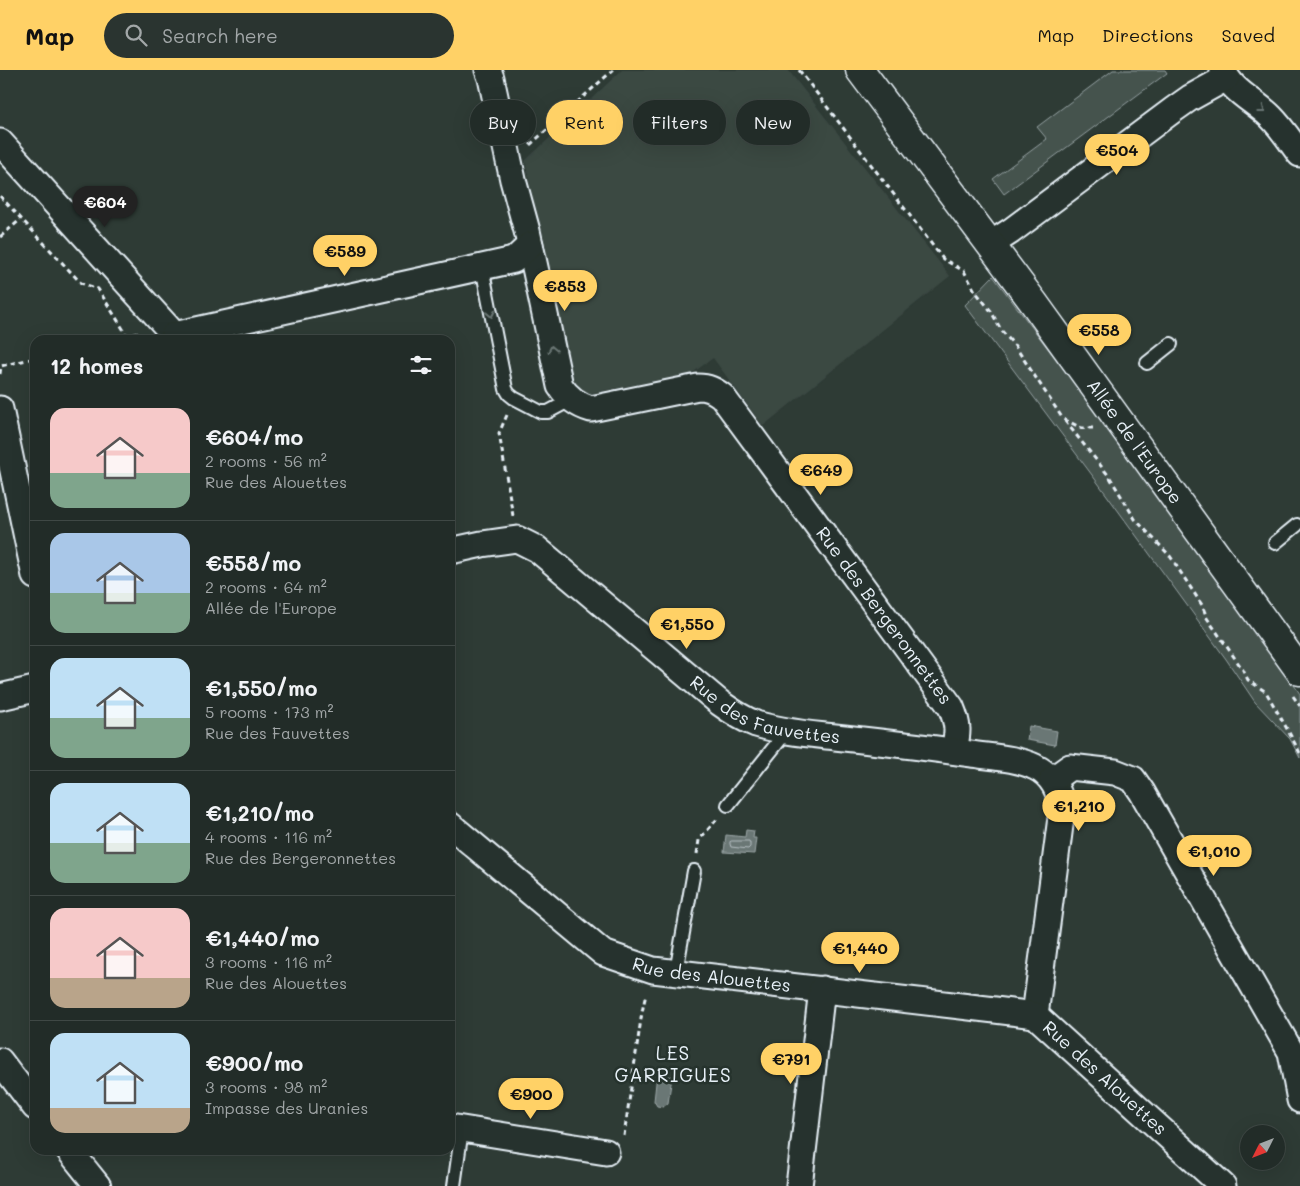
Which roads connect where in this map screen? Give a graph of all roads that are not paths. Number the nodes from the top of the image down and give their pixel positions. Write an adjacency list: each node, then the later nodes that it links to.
1 (488, 70): 7 (street)
2 (860, 70): 6 (street, Allée de l'Europe)
3 (1224, 74): 5 (street, one-way to 5); 6 (street)
4 (0, 142): 9 (street)
5 (1300, 154)
6 (990, 244): 19 (street, Allée de l'Europe)
7 (530, 245): 8 (street); 13 (street, one-way to 7)
8 (482, 267): 10 (street); 13 (lane, one-way to 13)
9 (174, 335)
10 (190, 335)
11 (1171, 344): 12 (lane)
12 (1147, 363)
13 (566, 395): 23 (street, Rue des Bergeronnettes)
14 (0, 409): 18 (street)
15 (1297, 525): 16 (lane)
16 (1275, 542)
17 (455, 550): 22 (street, Rue des Fauvettes)
18 (30, 552)
19 (1295, 680)
20 (30, 690): 21 (street)
21 (0, 697)
22 (788, 731): 23 (street, Rue des Fauvettes); 25 (lane)
23 (954, 751): 24 (street)
24 (1052, 780): 30 (street); 33 (street)
25 (728, 805)
26 (455, 829): 28 (street, Rue des Alouettes)
27 (694, 871): 28 (lane)
28 (664, 971): 29 (street, Rue des Alouettes)
29 (822, 990): 30 (street, Rue des Alouettes); 40 (street)
30 (1035, 1015): 37 (street, Rue des Alouettes)
31 (0, 1061): 32 (street)
32 (30, 1098)
33 (1300, 1100)
34 (456, 1128): 35 (street); 39 (lane)
35 (606, 1152)
36 (73, 1155): 38 (street)
37 (1215, 1183)
38 (98, 1186)
39 (454, 1186)
40 (799, 1186)

